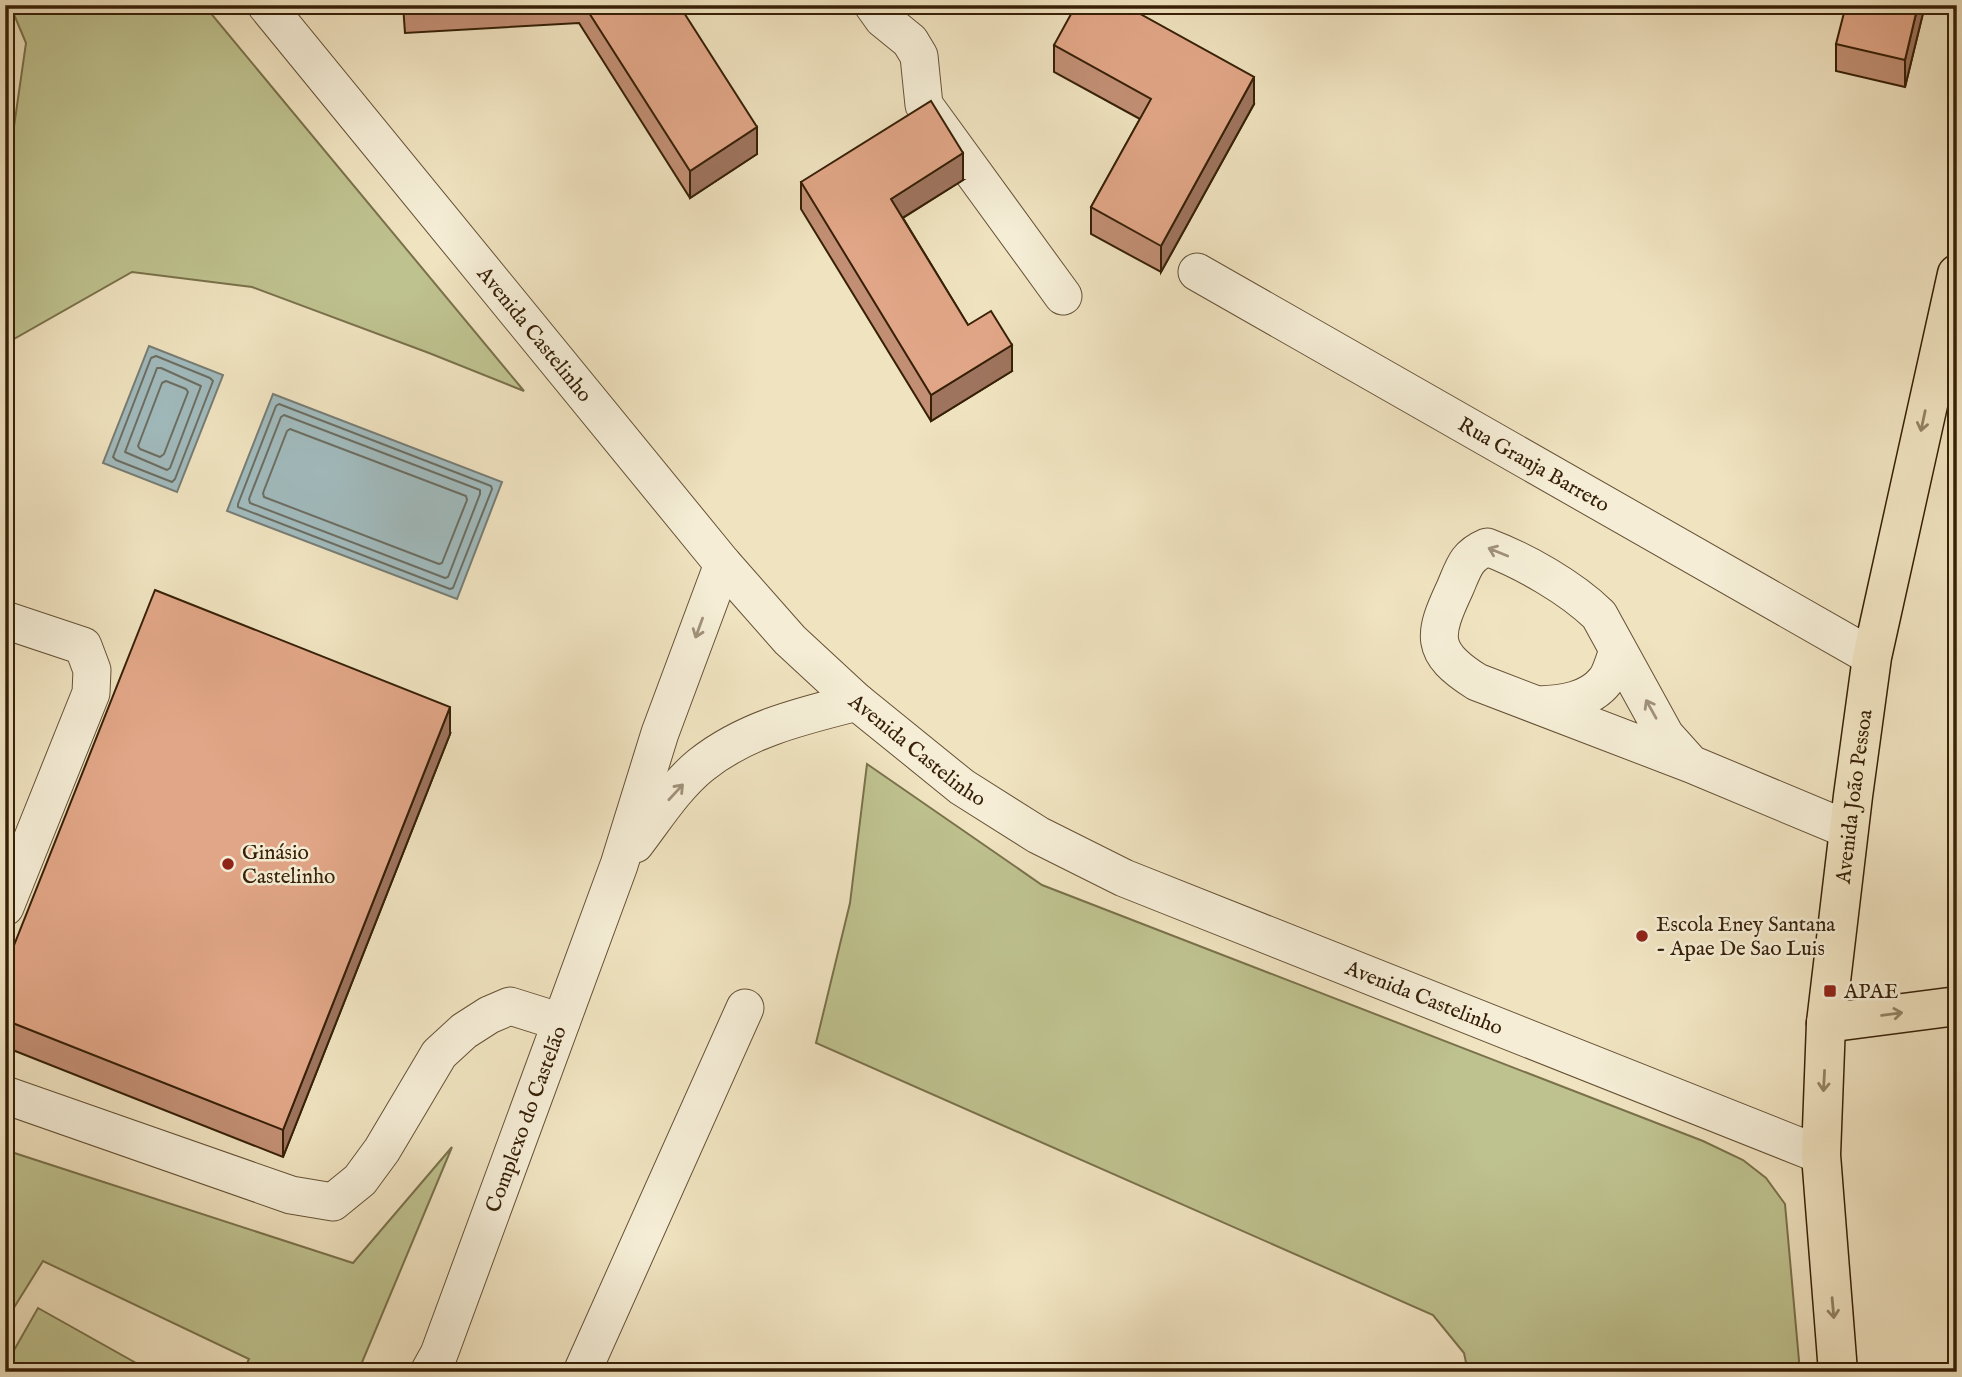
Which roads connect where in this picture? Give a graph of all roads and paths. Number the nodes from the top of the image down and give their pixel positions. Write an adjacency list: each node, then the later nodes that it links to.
1 (267, 5): 7 (street, Avenida Castelinho)
2 (873, 5): 5 (street)
3 (1197, 272): 10 (street, Rua Granja Barreto)
4 (1957, 274): 6 (main road, Avenida João Pessoa)
5 (1063, 296)
6 (1947, 351): 10 (main road, Avenida João Pessoa, one-way to 10)
7 (723, 564): 11 (street, Avenida Castelinho); 15 (street, Complexo do Castelão, one-way to 15)
8 (5, 620): 16 (street)
9 (1618, 651): 12 (street); 12 (street, one-way to 12); 13 (street, one-way to 9)
10 (1872, 657): 14 (main road, Avenida João Pessoa)
11 (857, 702): 15 (street, Complexo do Castelão, one-way to 11); 22 (street, Avenida Castelinho)
12 (1538, 705): 13 (street)
13 (1691, 764): 14 (street)
14 (1849, 830): 20 (main road, Avenida João Pessoa)
15 (619, 865): 19 (street, Complexo do Castelão)
16 (5, 907)
17 (1957, 1006): 20 (main road, one-way to 17)
18 (745, 1008): 24 (street)
19 (561, 1022): 21 (street); 23 (street, Complexo do Castelão)
20 (1826, 1023): 22 (main road, Avenida João Pessoa, one-way to 22)
21 (5, 1096)
22 (1821, 1154): 25 (main road, Avenida João Pessoa, one-way to 25)
23 (429, 1372)
24 (582, 1372)
25 (1839, 1372)

